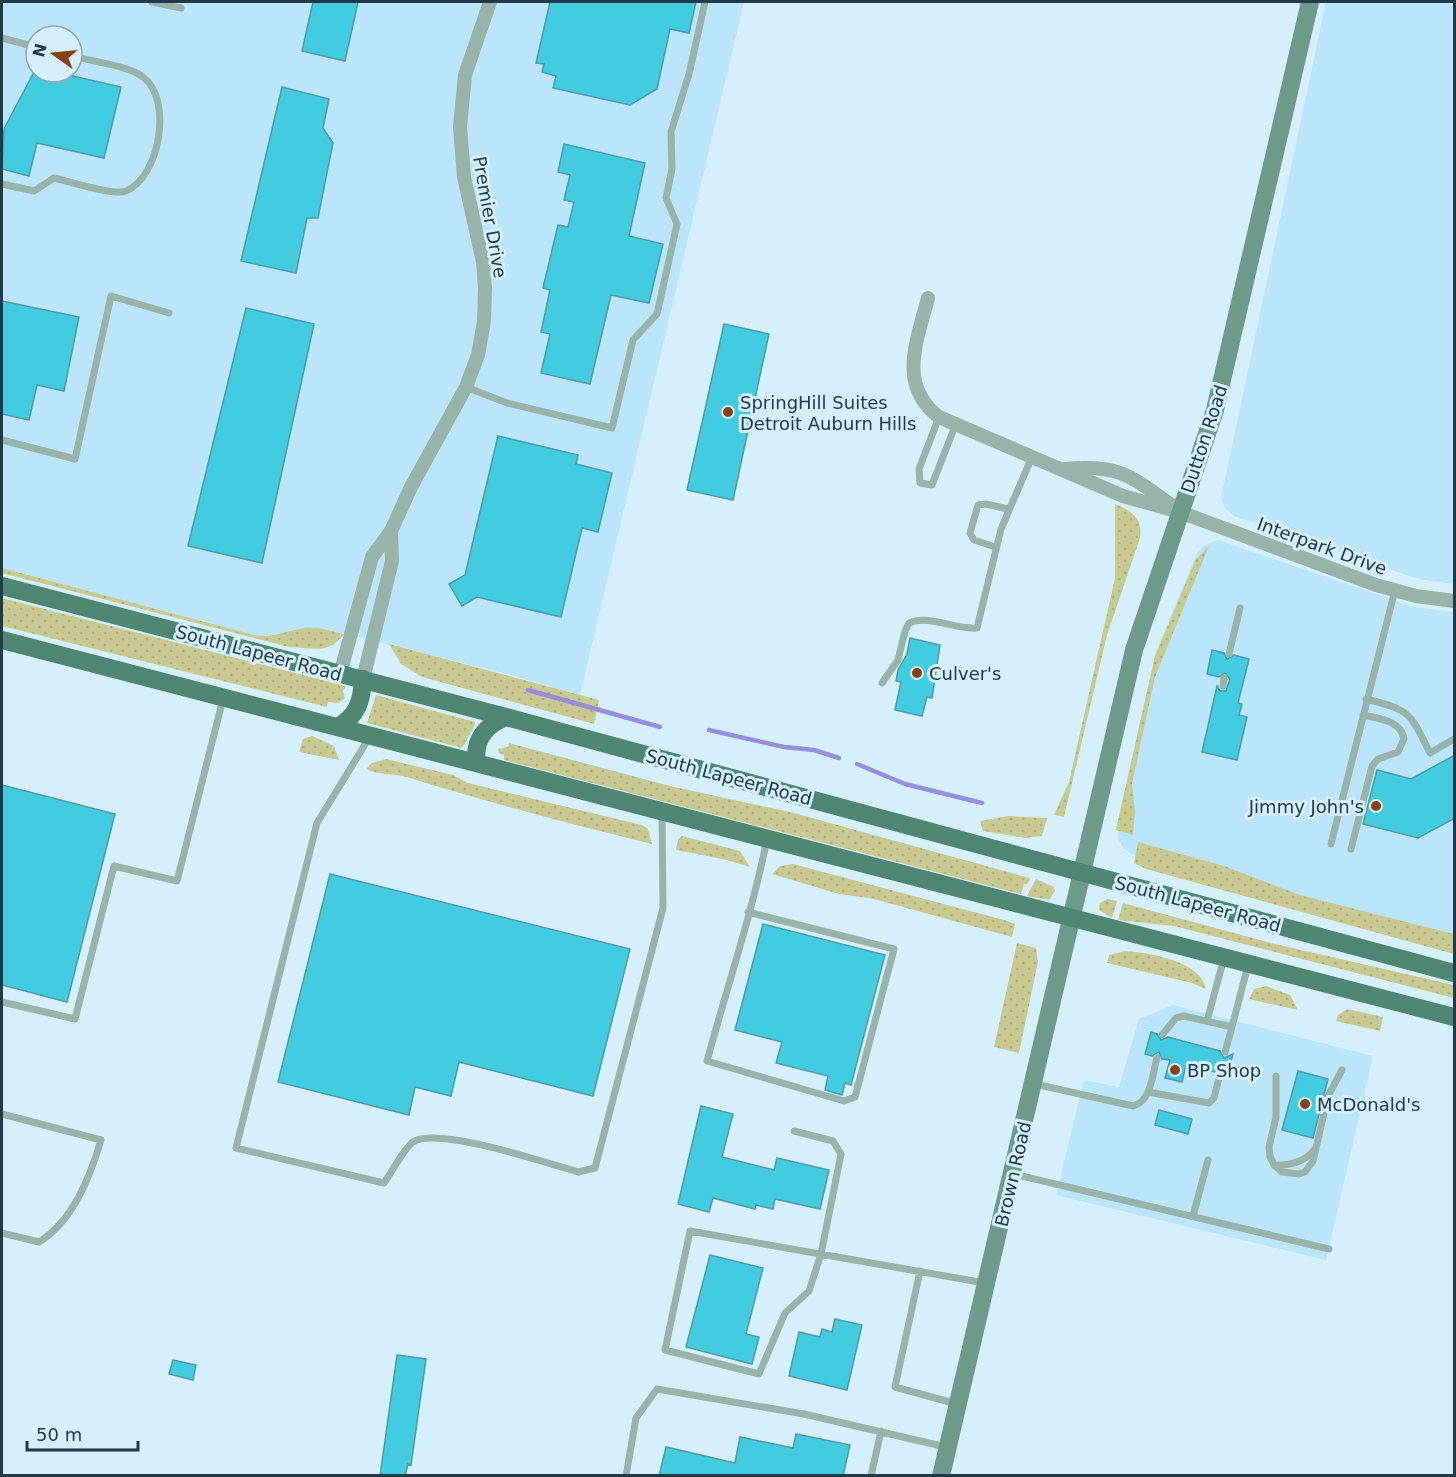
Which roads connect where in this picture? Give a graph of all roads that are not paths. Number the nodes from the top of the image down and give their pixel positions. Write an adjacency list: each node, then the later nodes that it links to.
1 (152, 2): 5 (lane)
2 (490, 2): 12 (street, Premier Drive)
3 (705, 2): 12 (lane)
4 (1310, 2): 19 (street, Dutton Road)
5 (181, 8)
6 (2, 38): 7 (lane)
7 (24, 44)
8 (84, 59): 9 (lane)
9 (2, 184)
10 (928, 298): 13 (street, Interpark Drive)
11 (170, 313): 15 (lane)
12 (466, 387): 20 (street, Premier Drive)
13 (939, 417): 14 (street, Interpark Drive); 14 (lane)
14 (955, 426): 16 (street, Interpark Drive)
15 (2, 440)
16 (1032, 457): 17 (street, Interpark Drive); 18 (lane)
17 (1065, 469): 19 (street, Interpark Drive); 19 (street, Interpark Drive)
18 (1008, 509): 21 (lane); 21 (lane)
19 (1180, 512): 23 (street, Interpark Drive); 43 (street, Dutton Road)
20 (391, 531): 28 (street, Premier Drive); 29 (street, Premier Drive)
21 (995, 547): 30 (lane)
22 (2, 586): 28 (main road, South Lapeer Road)
23 (1395, 590): 24 (street, Interpark Drive); 32 (lane)
24 (1455, 601)
25 (1240, 608): 27 (lane)
26 (2, 640): 31 (main road)
27 (1229, 654)
28 (340, 674): 29 (main road, South Lapeer Road)
29 (363, 680): 34 (main road, South Lapeer Road); 35 (main road)
30 (882, 683)
31 (224, 697): 35 (main road); 49 (lane)
32 (1366, 699): 33 (lane); 37 (lane)
33 (1363, 715): 41 (lane); 42 (lane)
34 (506, 717): 38 (main road); 43 (main road, South Lapeer Road)
35 (338, 727): 36 (main road)
36 (371, 735): 38 (main road); 39 (lane)
37 (1455, 739)
38 (477, 763): 39 (main road)
39 (662, 811): 40 (main road)
40 (767, 839): 44 (lane); 45 (main road)
41 (1331, 844)
42 (1351, 849)
43 (1083, 873): 45 (street, Brown Road); 48 (main road, South Lapeer Road)
44 (747, 912): 44 (lane)
45 (1072, 918): 46 (main road); 59 (street, Brown Road)
46 (1224, 958): 47 (main road); 51 (lane)
47 (1248, 964): 50 (main road); 52 (lane)
48 (1455, 973)
49 (2, 1002)
50 (1455, 1017)
51 (1207, 1021): 52 (lane); 53 (lane)
52 (1232, 1027): 54 (lane)
53 (1162, 1035)
54 (1225, 1052)
55 (1157, 1057): 60 (lane)
56 (1342, 1070): 63 (lane)
57 (1220, 1074): 60 (lane)
58 (1276, 1076): 65 (lane)
59 (1035, 1084): 60 (lane); 66 (street, Brown Road)
60 (1148, 1092)
61 (2, 1114): 68 (lane)
62 (794, 1131): 70 (lane)
63 (1317, 1147): 65 (lane); 65 (lane)
64 (1208, 1160): 67 (lane)
65 (1274, 1165)
66 (1013, 1174): 67 (lane); 72 (street, Brown Road)
67 (1193, 1216): 69 (lane)
68 (2, 1233)
69 (1329, 1249)
70 (821, 1254): 70 (lane); 71 (lane)
71 (920, 1271): 72 (lane); 73 (lane)
72 (988, 1283): 73 (street, Brown Road)
73 (958, 1404): 75 (street, Brown Road)
74 (881, 1431): 75 (lane); 76 (lane); 77 (lane)
75 (948, 1447): 78 (street, Brown Road)
76 (626, 1476)
77 (871, 1476)
78 (941, 1476)

